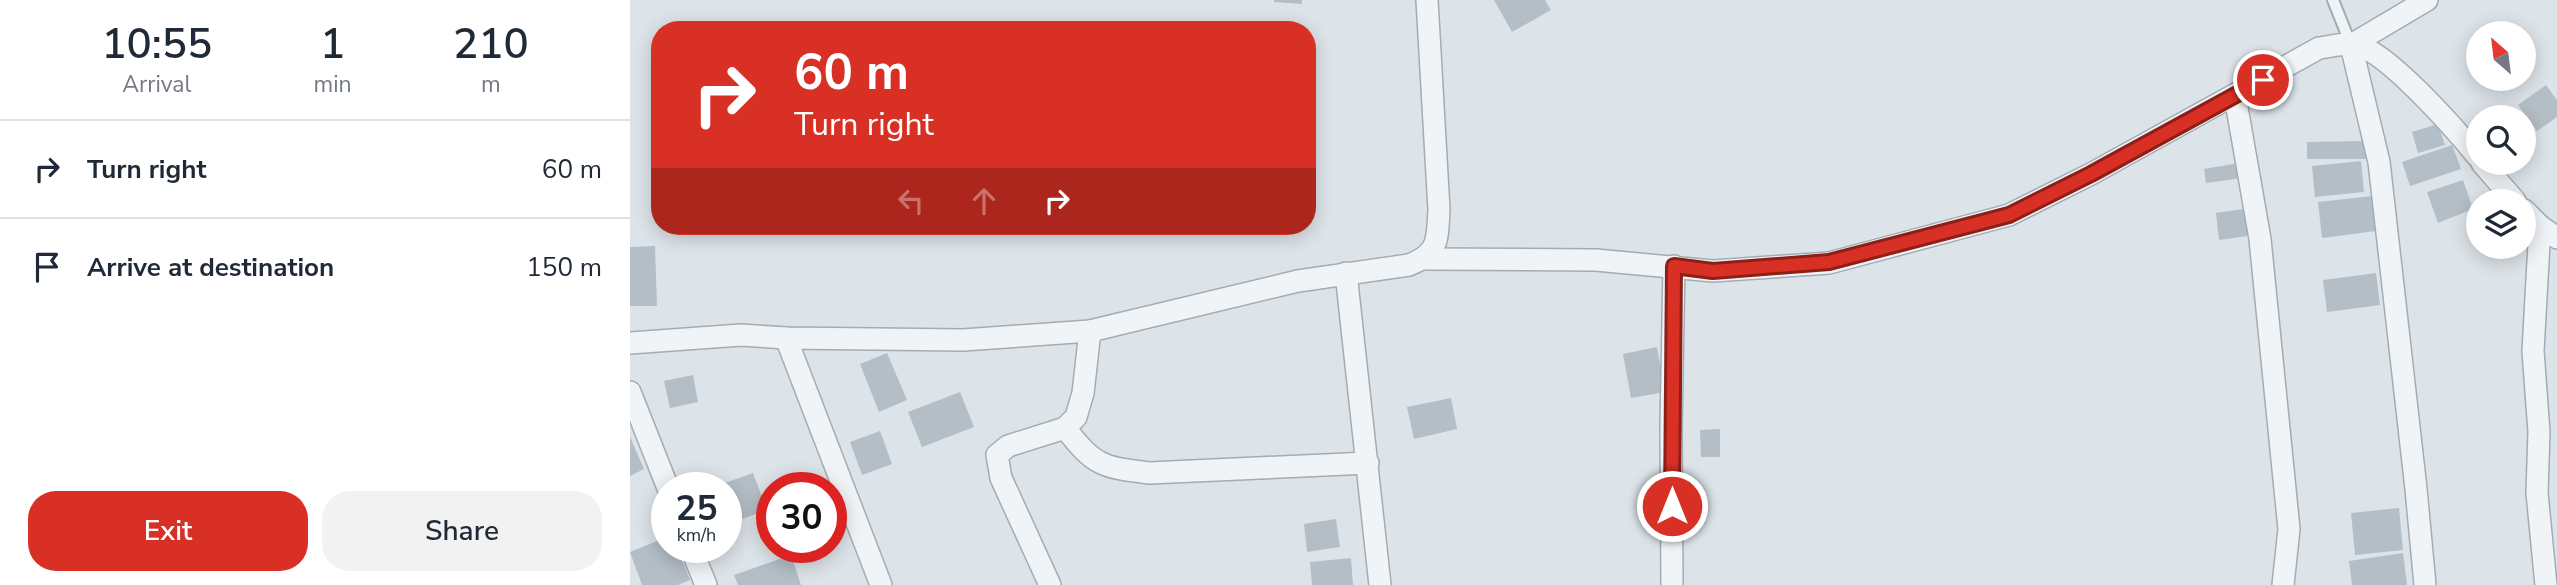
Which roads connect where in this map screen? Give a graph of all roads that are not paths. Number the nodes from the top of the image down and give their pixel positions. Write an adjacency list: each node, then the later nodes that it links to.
1 (1427, 0): 10 (street)
2 (2333, 0): 4 (lane)
3 (2427, 0): 4 (street)
4 (2350, 45): 5 (street); 6 (street); 27 (street)
5 (2235, 96): 11 (street); 26 (street)
6 (2466, 144)
7 (2493, 175): 8 (street)
8 (2505, 189)
9 (2548, 232): 28 (street)
10 (1424, 259): 11 (street); 12 (street)
11 (1674, 266): 25 (street)
12 (1346, 274): 13 (street); 18 (street)
13 (1090, 331): 14 (street); 17 (street)
14 (786, 338): 15 (street); 22 (street)
15 (630, 343)
16 (630, 392): 19 (street)
17 (1065, 428): 18 (street); 23 (street)
18 (1367, 463): 24 (street)
19 (662, 472)
20 (697, 563): 21 (street)
21 (706, 585)
22 (881, 585)
23 (1050, 585)
24 (1380, 585)
25 (1672, 585)
26 (2283, 585)
27 (2424, 585)
28 (2546, 585)

